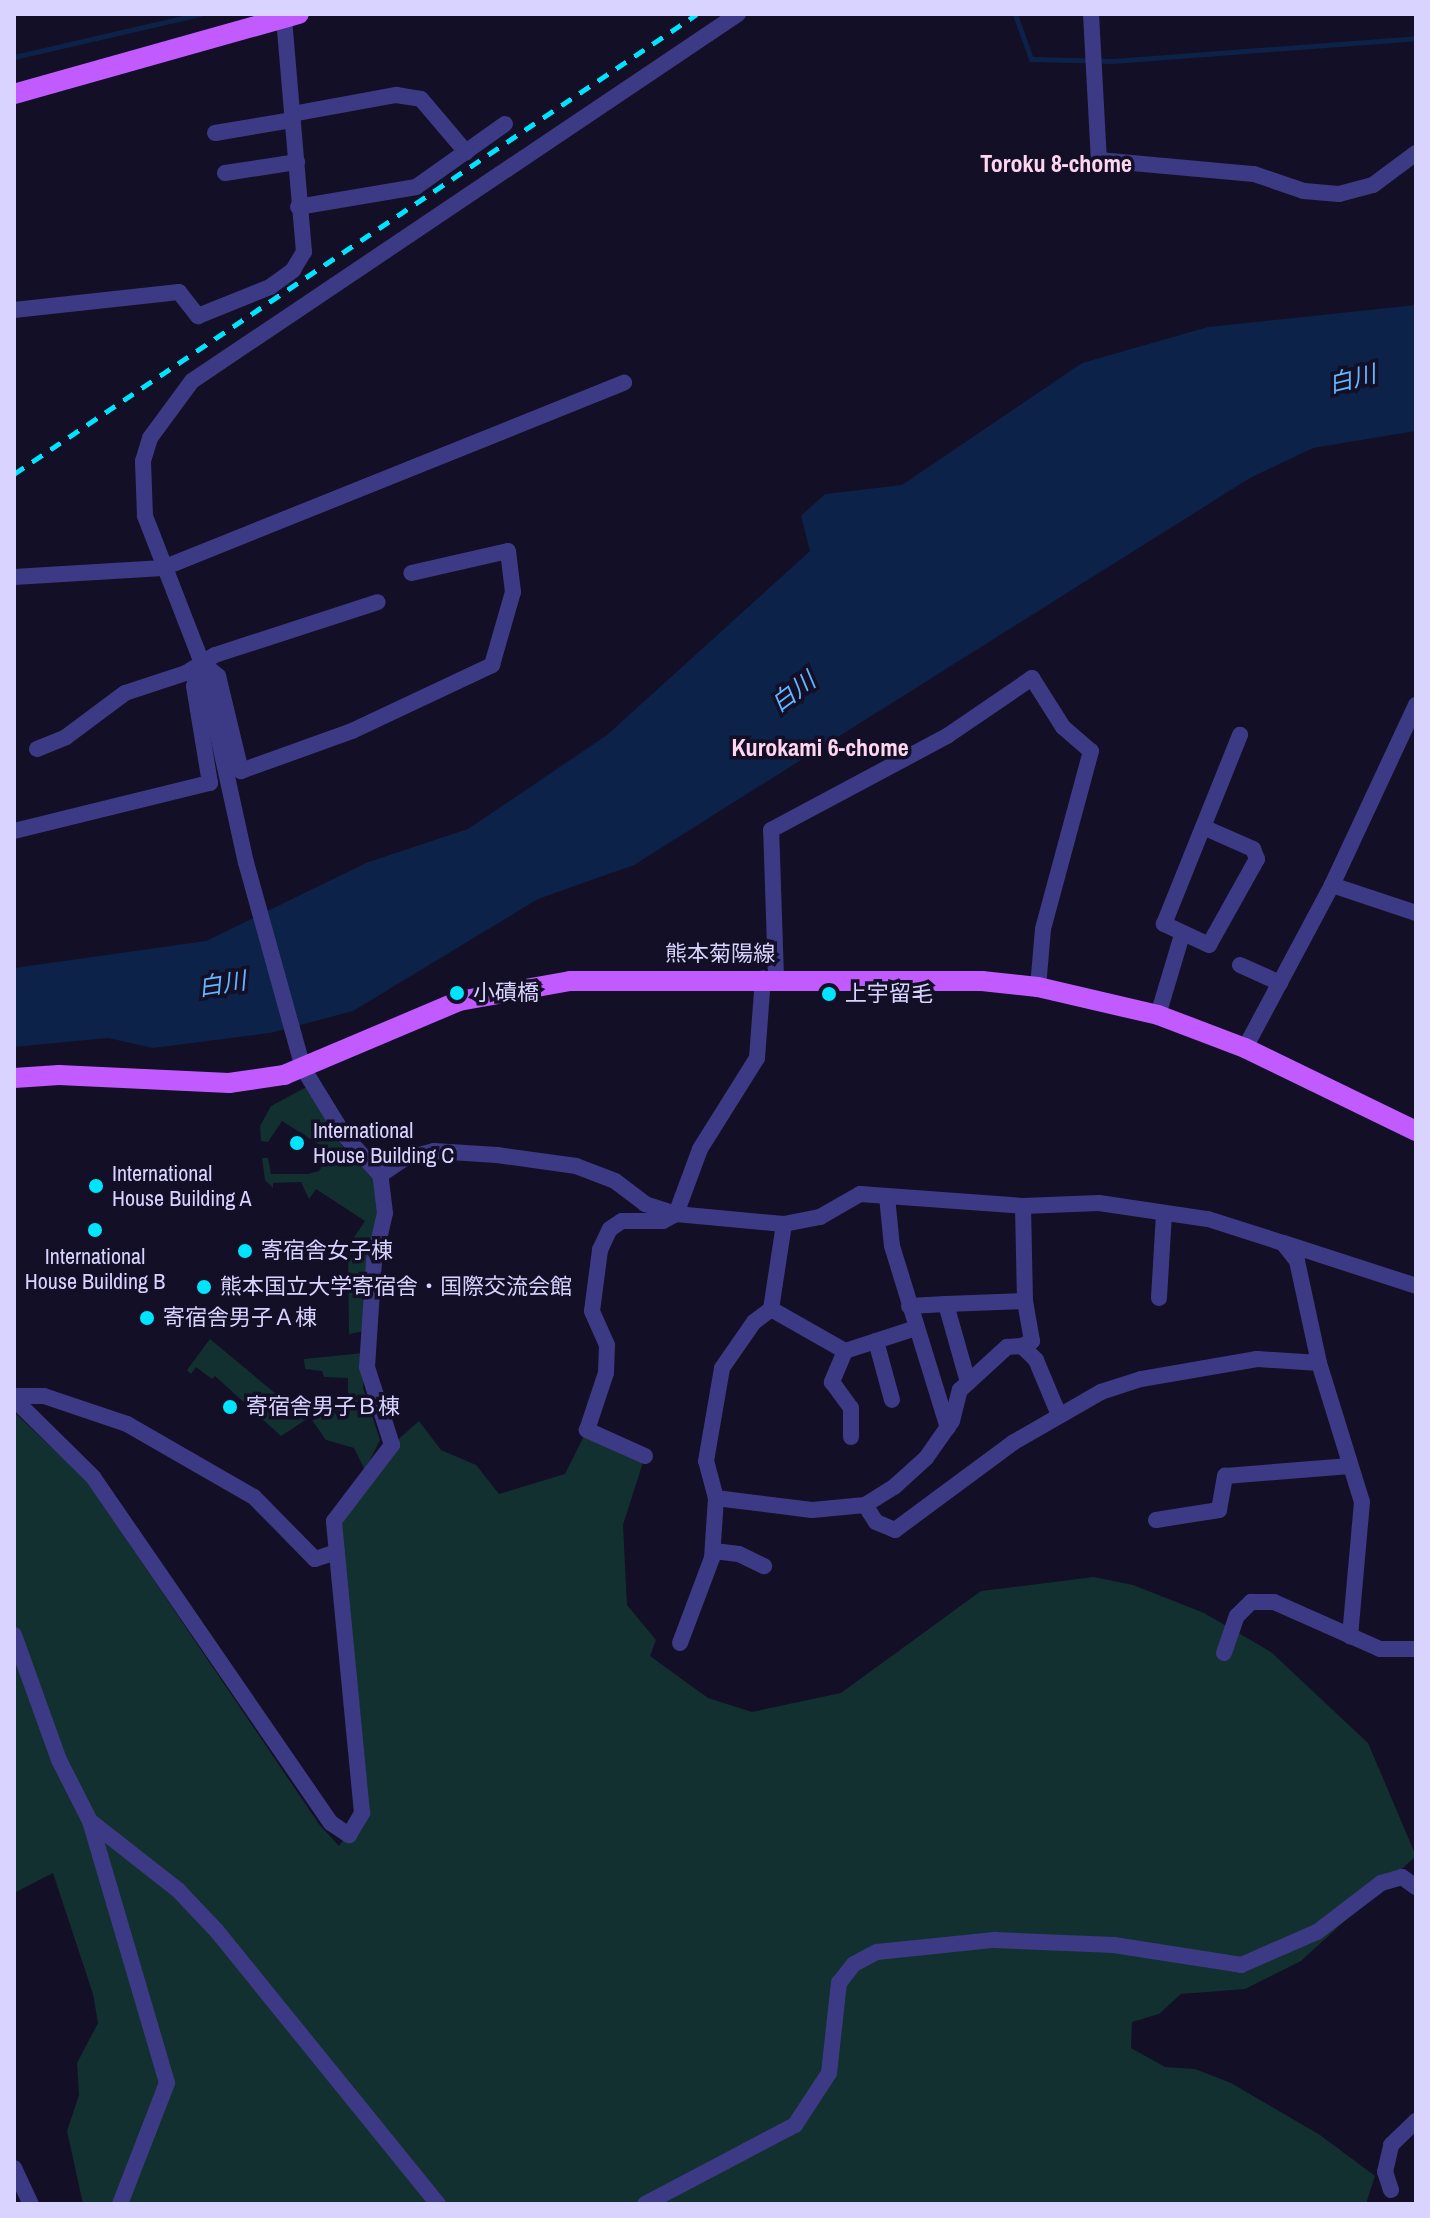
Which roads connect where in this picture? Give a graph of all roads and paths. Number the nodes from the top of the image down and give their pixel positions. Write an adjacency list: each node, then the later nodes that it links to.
1 (738, 14): 15 (street)
2 (1091, 14): 9 (street)
3 (292, 16): 4 (main road); 5 (street)
4 (14, 94)
5 (292, 117): 7 (street); 8 (street); 10 (street)
6 (505, 124): 8 (street)
7 (215, 133)
8 (466, 152): 12 (street)
9 (1416, 153)
10 (297, 162): 11 (street); 12 (street)
11 (225, 173)
12 (298, 207): 13 (street)
13 (14, 310)
14 (624, 383): 15 (street)
15 (163, 568): 17 (street); 19 (street)
16 (411, 573): 19 (street)
17 (14, 577)
18 (378, 602): 19 (street)
19 (202, 663): 22 (street); 24 (street); 34 (street)
20 (1416, 705): 25 (street)
21 (1240, 735): 23 (street)
22 (37, 749)
23 (1203, 827): 27 (street); 27 (street)
24 (14, 831)
25 (1332, 885): 26 (street); 30 (street)
26 (1416, 913)
27 (1182, 935): 32 (street)
28 (1240, 965): 30 (street)
29 (770, 978): 31 (main road, 熊本菊陽線); 31 (street); 34 (main road, 熊本菊陽線); 41 (street)
30 (1280, 983): 33 (street)
31 (1038, 987): 32 (main road, 熊本菊陽線)
32 (1158, 1015): 33 (main road, 熊本菊陽線)
33 (1245, 1048): 36 (main road, 熊本菊陽線)
34 (303, 1068): 35 (main road, 熊本菊陽線); 37 (street)
35 (14, 1078)
36 (1416, 1131)
37 (380, 1175): 41 (street); 67 (street)
38 (887, 1197): 39 (street); 42 (street); 48 (street)
39 (1023, 1206): 40 (street); 46 (street)
40 (1164, 1213): 43 (street); 45 (street)
41 (676, 1214): 42 (street); 61 (street)
42 (784, 1224): 49 (street)
43 (1283, 1243): 44 (street); 54 (street)
44 (1416, 1286)
45 (1159, 1298)
46 (1025, 1301): 47 (street); 52 (street)
47 (946, 1304): 48 (street); 55 (street)
48 (909, 1306): 50 (street)
49 (771, 1309): 53 (street); 63 (street)
50 (916, 1328): 51 (street); 59 (street)
51 (876, 1341): 53 (street); 57 (street)
52 (1022, 1346): 55 (street); 58 (street)
53 (845, 1351): 60 (street)
54 (1319, 1363): 58 (street); 62 (street)
55 (968, 1382): 59 (street)
56 (14, 1398): 67 (street); 67 (street)
57 (892, 1400)
58 (1059, 1415): 64 (street)
59 (948, 1428): 64 (street)
60 (851, 1437)
61 (645, 1456)
62 (1350, 1466): 65 (street); 70 (street)
63 (716, 1498): 64 (street); 66 (street)
64 (865, 1505)
65 (1156, 1520)
66 (714, 1551): 68 (street); 71 (street)
67 (337, 1552)
68 (764, 1566)
69 (14, 1635): 74 (street)
70 (1350, 1636): 72 (street); 73 (street)
71 (680, 1643)
72 (1416, 1649)
73 (1224, 1653)
74 (90, 1821): 80 (street); 81 (street)
75 (1416, 1887): 82 (street)
76 (1416, 2121): 78 (street)
77 (14, 2168): 79 (street)
78 (1391, 2190)
79 (31, 2204)
80 (120, 2204)
81 (438, 2204)
82 (645, 2204)

